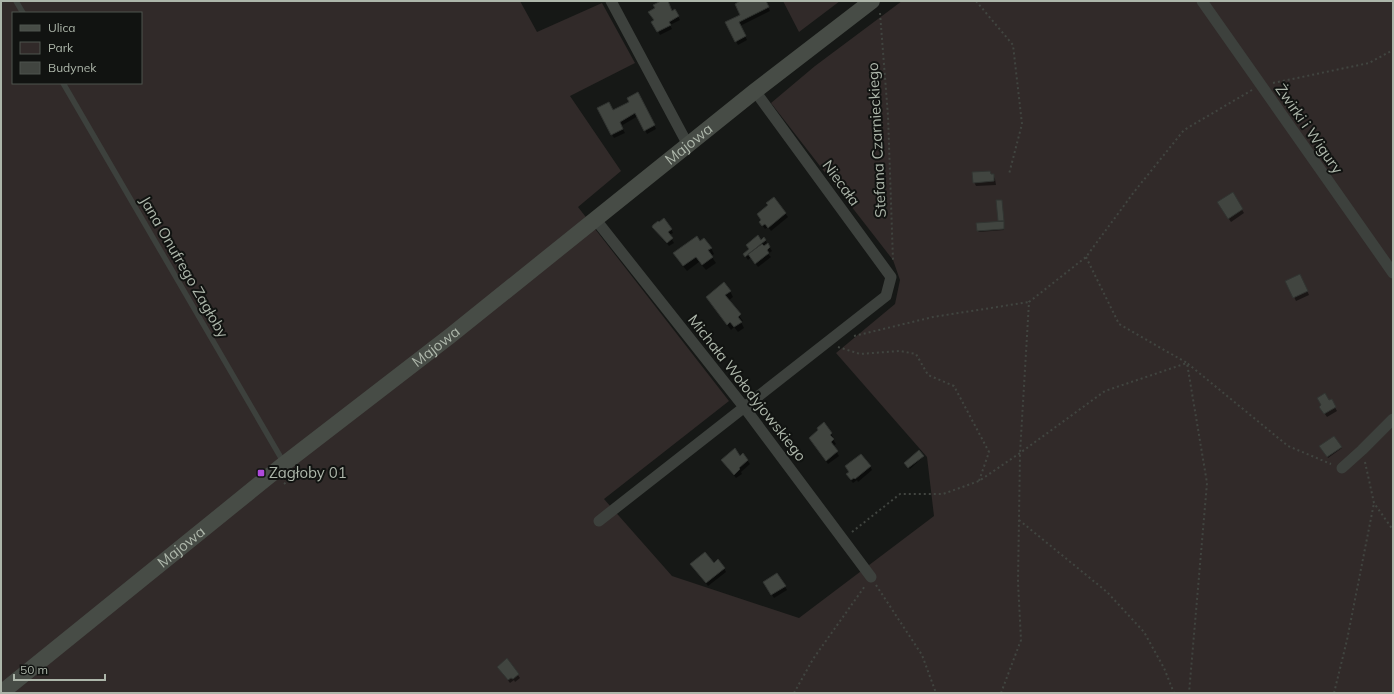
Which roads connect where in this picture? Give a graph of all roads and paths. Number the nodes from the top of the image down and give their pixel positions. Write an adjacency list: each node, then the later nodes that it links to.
1 (16, 1): 6 (lane)
2 (611, 1): 11 (street)
3 (976, 1): 12 (path)
4 (1202, 1): 9 (street, Żwirki i Wigury)
5 (876, 4): 10 (street, Majowa); 16 (path, Stefana Czarnieckiego)
6 (22, 12)
7 (1393, 50): 9 (path)
8 (64, 84): 25 (lane, Jana Onufrego Zagłoby)
9 (1261, 86): 14 (path); 15 (street, Żwirki i Wigury)
10 (755, 91): 11 (street, Majowa); 16 (street, Niecała)
11 (688, 145): 13 (street, Majowa)
12 (1009, 174)
13 (596, 220): 21 (street, Michała Wołodyjowskiego); 25 (street, Majowa)
14 (1086, 257): 17 (path); 20 (path)
15 (1393, 273)
16 (892, 277): 19 (street)
17 (1029, 302): 18 (path); 24 (path)
18 (848, 338)
19 (825, 344): 21 (street); 27 (path)
20 (1187, 364): 24 (path); 26 (path); 39 (path)
21 (744, 407): 29 (street); 32 (street, Michała Wołodyjowskiego)
22 (1393, 420): 23 (street)
23 (1362, 450): 26 (street); 28 (path)
24 (1020, 453): 27 (path); 30 (path)
25 (284, 464): 34 (street, Majowa)
26 (1342, 468)
27 (979, 482): 32 (path)
28 (1374, 503): 31 (path); 40 (path)
29 (600, 520)
30 (1019, 520): 37 (path); 38 (path)
31 (1393, 530)
32 (843, 539): 33 (street, Michała Wołodyjowskiego)
33 (871, 577): 35 (path); 36 (path)
34 (1, 693)
35 (794, 693)
36 (936, 693)
37 (1001, 693)
38 (1174, 693)
39 (1188, 693)
40 (1334, 693)

